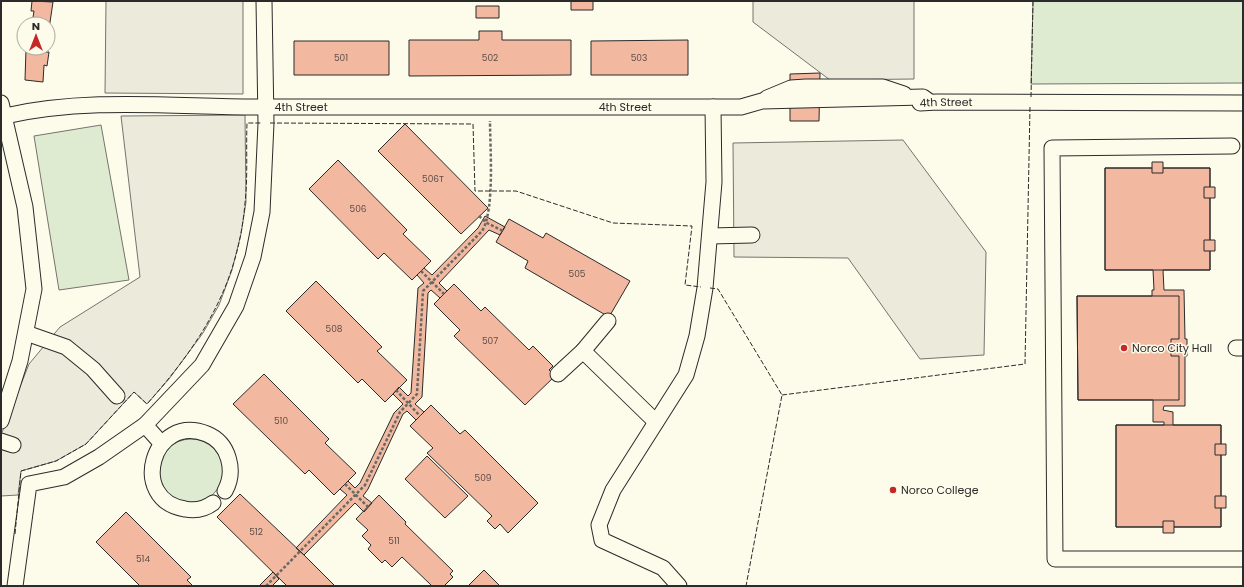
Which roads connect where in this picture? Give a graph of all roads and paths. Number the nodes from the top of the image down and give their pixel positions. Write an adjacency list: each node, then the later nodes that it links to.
1 (275, 1): 2 (street)
2 (264, 6): 5 (street)
3 (927, 99): 4 (street, 4th Street); 8 (street); 8 (street, 4th Street)
4 (1243, 104)
5 (266, 107): 6 (street, 4th Street); 9 (street, 4th Street); 29 (street)
6 (490, 107): 7 (street, 4th Street); 12 (path)
7 (713, 107): 8 (street, 4th Street); 15 (street)
8 (741, 107)
9 (3, 110): 20 (street)
10 (1232, 146): 36 (street)
11 (480, 216): 12 (path)
12 (487, 223): 13 (path); 17 (path)
13 (503, 230)
14 (752, 235): 15 (street)
15 (710, 236): 28 (street)
16 (421, 271): 17 (path)
17 (432, 282): 18 (path); 25 (path)
18 (444, 294)
19 (608, 321): 21 (street)
20 (26, 333): 24 (street); 27 (street)
21 (583, 351): 22 (street); 28 (street)
22 (558, 374)
23 (396, 390): 25 (path)
24 (117, 396)
25 (408, 404): 26 (path); 33 (path)
26 (420, 416)
27 (1, 421)
28 (656, 422): 39 (street)
29 (145, 425): 30 (street); 37 (street)
30 (162, 444): 32 (street); 34 (street)
31 (345, 484): 33 (path)
32 (225, 491)
33 (355, 496): 35 (path); 38 (path)
34 (213, 502)
35 (368, 507)
36 (1243, 559)
37 (15, 586)
38 (266, 586)
39 (679, 586)

